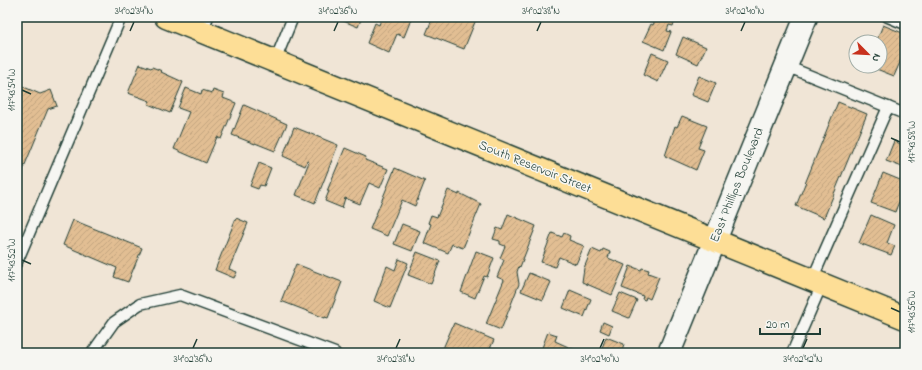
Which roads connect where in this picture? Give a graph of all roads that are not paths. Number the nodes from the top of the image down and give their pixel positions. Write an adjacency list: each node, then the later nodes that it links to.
1 (121, 17): 13 (lane)
2 (166, 17): 6 (main road, South Reservoir Street)
3 (293, 17): 8 (lane)
4 (806, 17): 9 (street, East Phillips Boulevard)
5 (888, 17): 7 (lane)
6 (204, 24): 8 (main road, South Reservoir Street)
7 (905, 24)
8 (275, 61): 12 (main road, South Reservoir Street)
9 (786, 66): 10 (lane); 12 (street, East Phillips Boulevard)
10 (888, 108): 11 (lane); 14 (lane)
11 (905, 114)
12 (714, 240): 14 (main road, South Reservoir Street); 18 (street, East Phillips Boulevard)
13 (17, 262)
14 (817, 282): 15 (main road, South Reservoir Street); 19 (lane)
15 (905, 318)
16 (92, 353): 17 (lane)
17 (335, 353)
18 (670, 353)
19 (792, 353)

